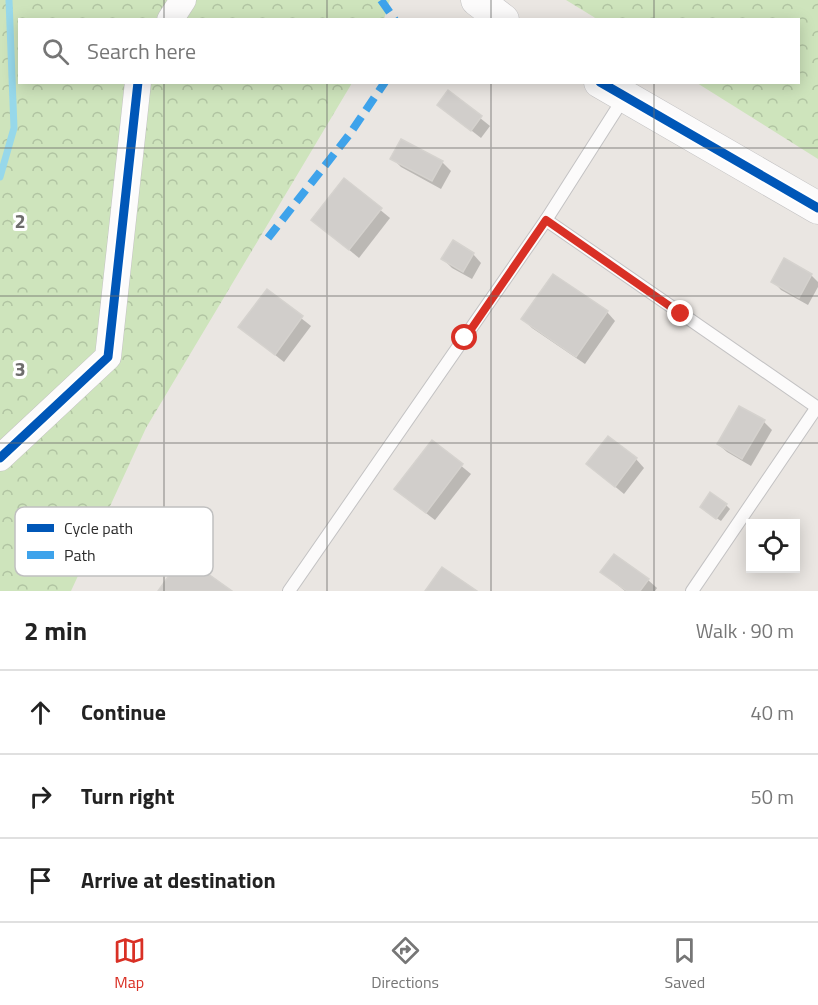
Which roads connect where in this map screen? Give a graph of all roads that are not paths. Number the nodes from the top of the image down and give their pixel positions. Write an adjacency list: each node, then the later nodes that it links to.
1 (183, 0): 3 (street)
2 (477, 0): 4 (street)
3 (171, 18)
4 (500, 18)
5 (138, 84): 10 (street)
6 (612, 89): 7 (street); 8 (lane)
7 (818, 208)
8 (546, 220): 9 (lane); 11 (lane)
9 (817, 407): 12 (lane)
10 (0, 458)
11 (289, 591)
12 (692, 591)

